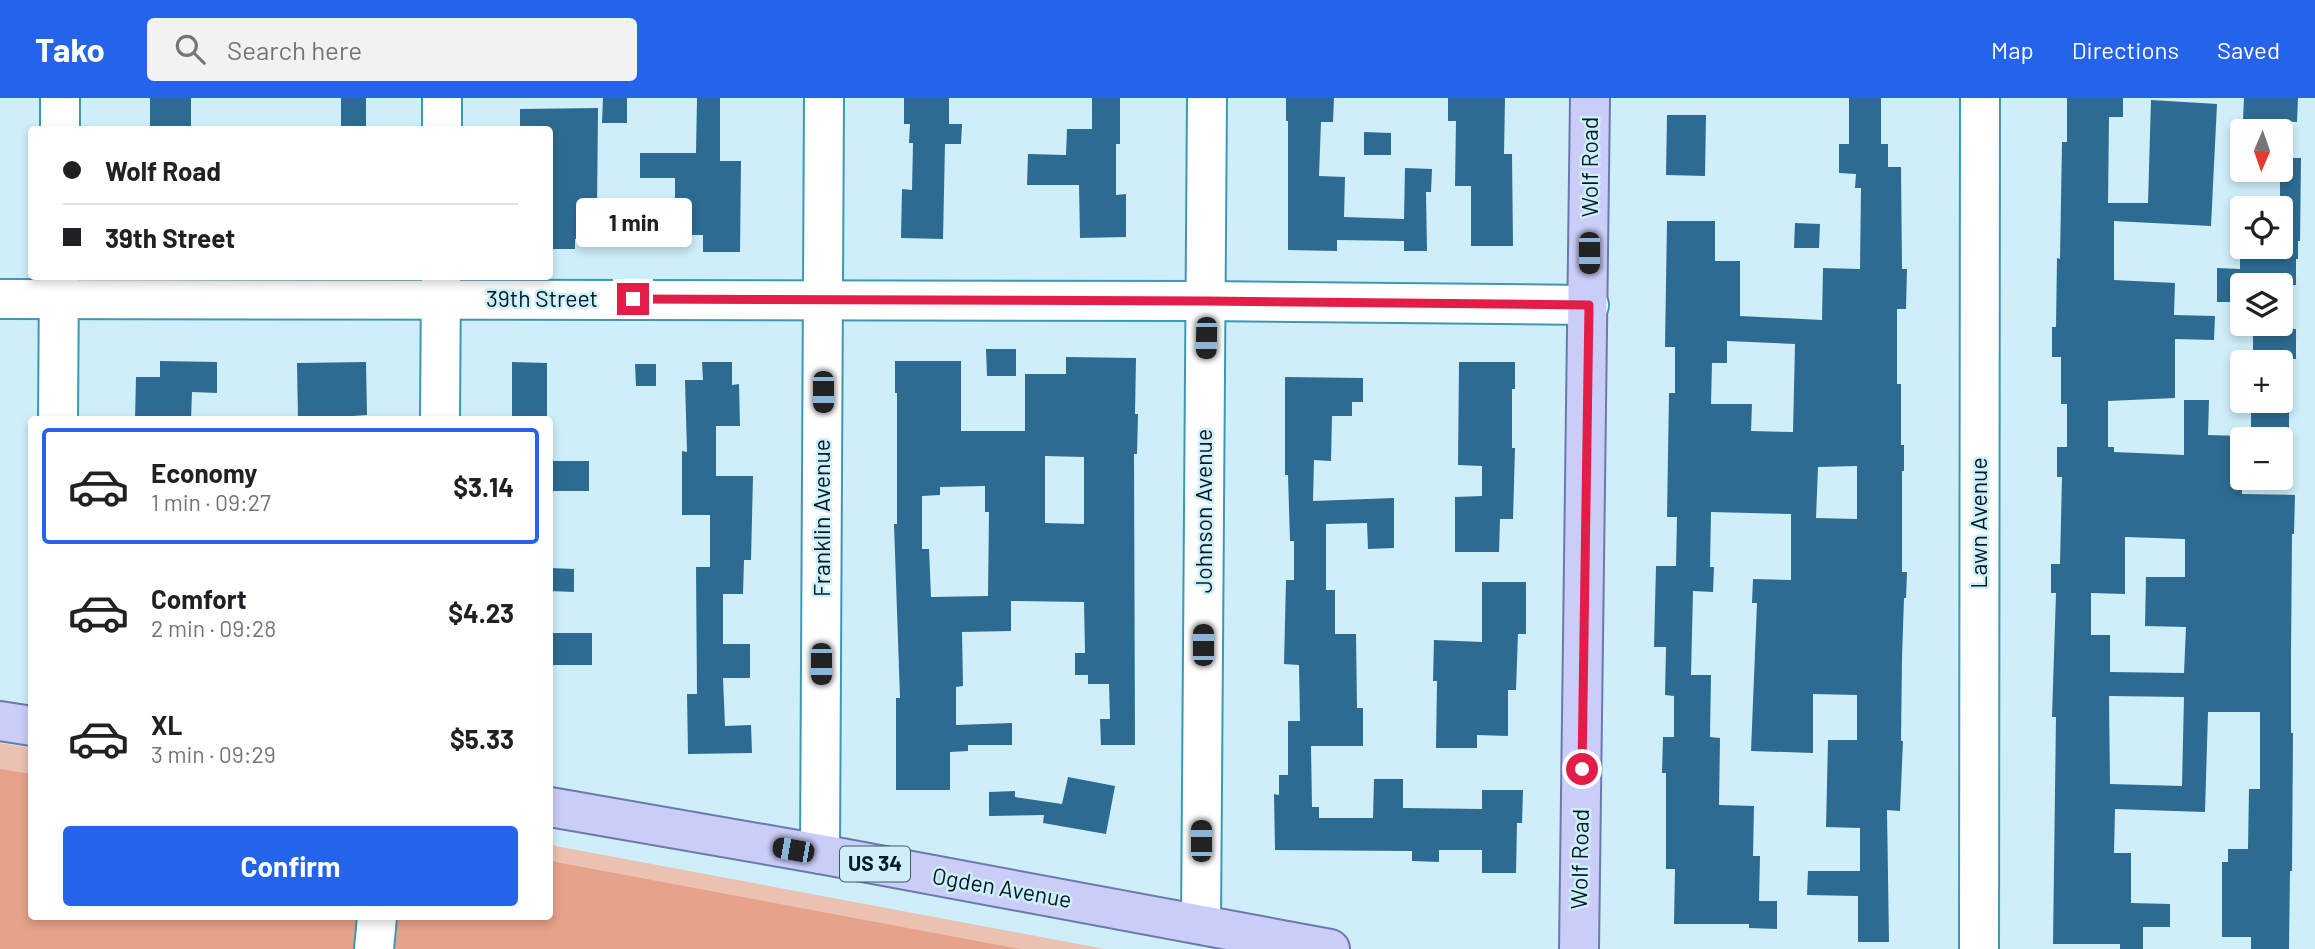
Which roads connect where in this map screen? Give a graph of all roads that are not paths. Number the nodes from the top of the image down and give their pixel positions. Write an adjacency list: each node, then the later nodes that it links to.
1 (60, 98): 7 (street)
2 (442, 98): 8 (street)
3 (824, 98): 12 (street, Franklin Avenue)
4 (1207, 98): 13 (street, Johnson Avenue)
5 (1590, 98): 14 (main road, Wolf Road)
6 (1980, 98): 26 (street, Lawn Avenue)
7 (60, 126)
8 (442, 126)
9 (441, 287): 10 (street, 39th Street); 12 (street, 39th Street); 16 (street)
10 (59, 288): 11 (street, 39th Street); 15 (street)
11 (0, 299)
12 (823, 301): 13 (street, 39th Street); 20 (street, Franklin Avenue)
13 (1206, 301): 14 (street, 39th Street); 22 (street, Johnson Avenue)
14 (1589, 305): 25 (main road, Wolf Road)
15 (58, 416)
16 (440, 416)
17 (0, 721): 18 (main road)
18 (28, 725)
19 (553, 808): 20 (main road, Ogden Avenue / US 34)
20 (820, 854): 22 (main road, Ogden Avenue / US 34)
21 (377, 920): 23 (street)
22 (1201, 924): 24 (main road, Ogden Avenue / US 34)
23 (374, 949)
24 (1330, 949)
25 (1579, 949)
26 (1979, 949)

